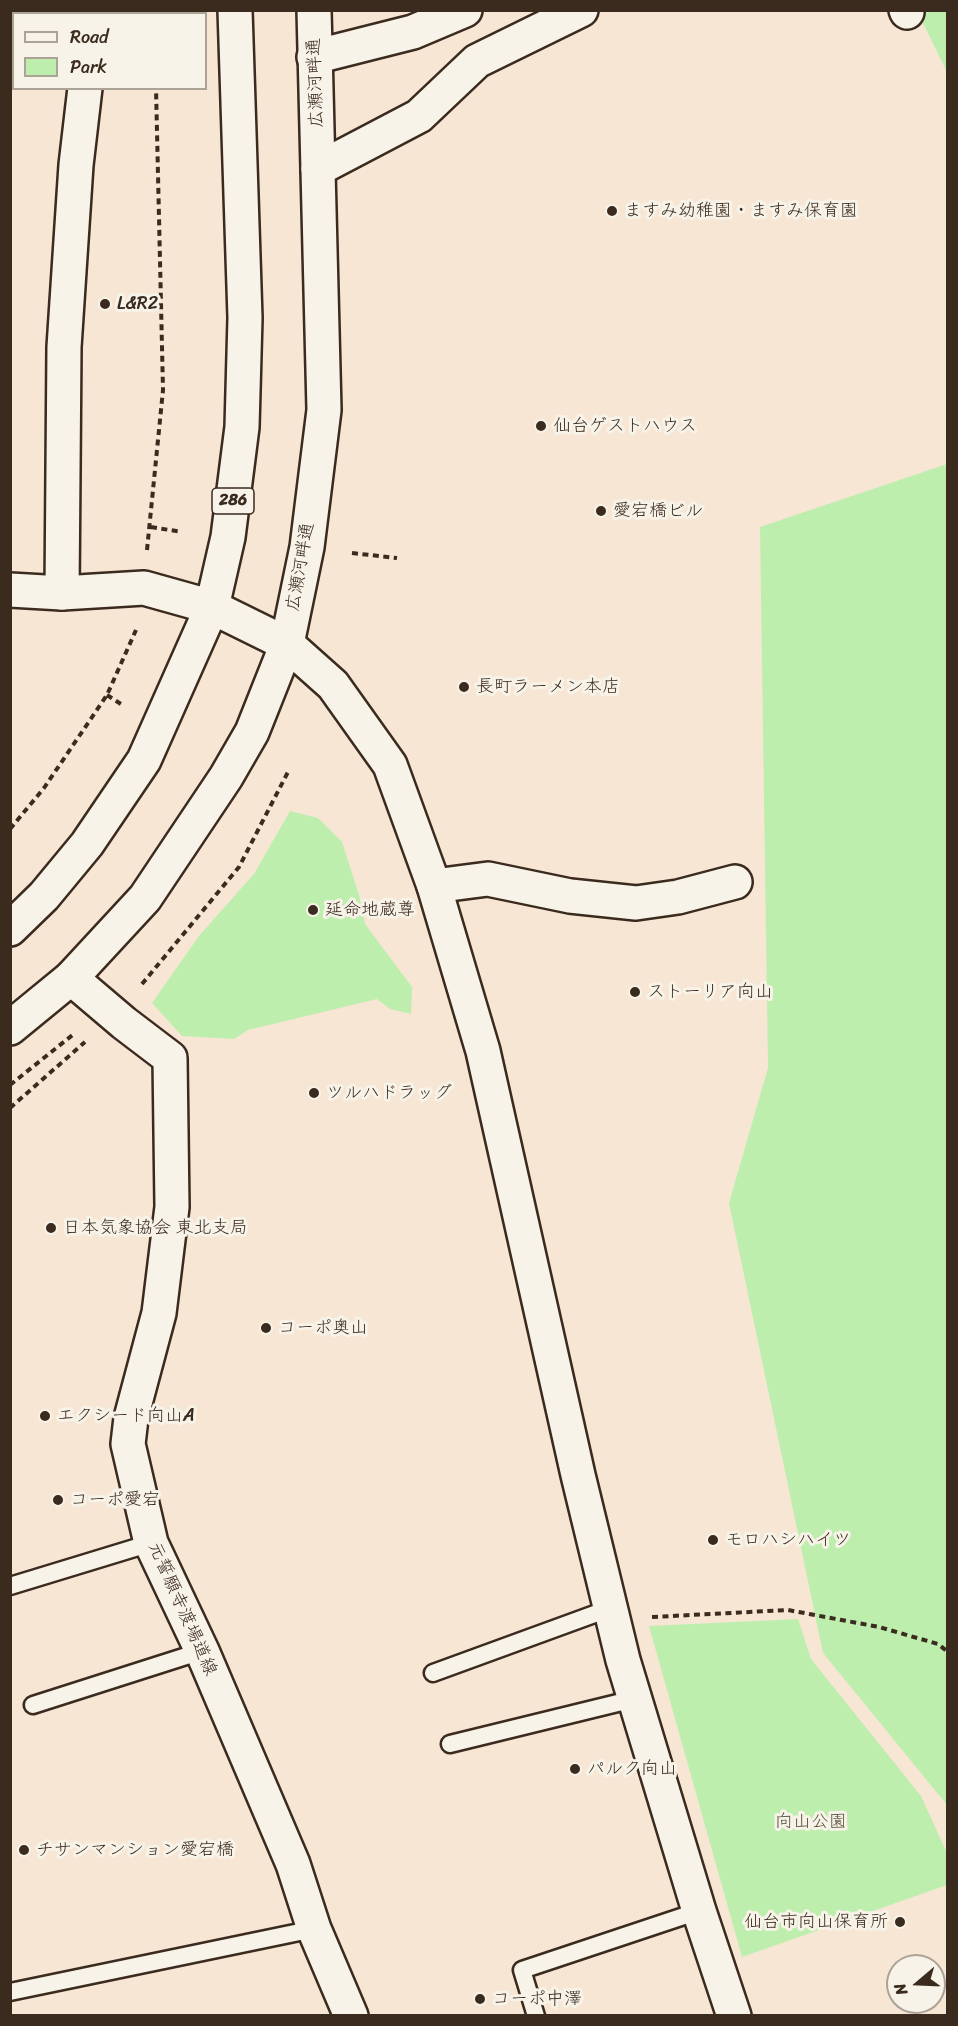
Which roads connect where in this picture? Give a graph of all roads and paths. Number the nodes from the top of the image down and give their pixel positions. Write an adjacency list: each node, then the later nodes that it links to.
1 (236, 10): 16 (main road, 286)
2 (314, 10): 5 (main road, 広瀬河畔通)
3 (465, 10): 5 (main road)
4 (581, 10): 8 (main road)
5 (314, 57): 8 (main road, 広瀬河畔通)
6 (85, 90): 15 (main road)
7 (156, 90): 9 (path)
8 (318, 169): 18 (main road, 広瀬河畔通)
9 (151, 527): 10 (path); 11 (path)
10 (182, 532)
11 (147, 550)
12 (352, 553): 13 (path)
13 (397, 558)
14 (10, 590): 15 (main road)
15 (62, 593): 16 (main road)
16 (212, 607): 18 (main road); 25 (main road, 286)
17 (136, 629): 19 (path)
18 (287, 644): 24 (main road); 26 (main road, 広瀬河畔通)
19 (107, 695): 20 (path); 22 (path)
20 (123, 706)
21 (289, 770): 27 (path)
22 (10, 829)
23 (735, 882): 24 (main road)
24 (434, 886): 35 (main road)
25 (10, 929)
26 (71, 978): 28 (main road, 広瀬河畔通); 33 (main road, 元誓願寺渡場道線)
27 (135, 992)
28 (10, 1028)
29 (93, 1035): 30 (path)
30 (86, 1042): 31 (path); 32 (path)
31 (10, 1085)
32 (10, 1108)
33 (151, 1543): 34 (lane); 37 (main road, 元誓願寺渡場道線)
34 (10, 1586)
35 (610, 1608): 39 (lane); 40 (main road)
36 (657, 1616): 38 (path)
37 (202, 1651): 41 (lane); 44 (main road, 元誓願寺渡場道線)
38 (948, 1652)
39 (433, 1673)
40 (634, 1699): 42 (lane); 43 (main road)
41 (33, 1705)
42 (450, 1744)
43 (699, 1911): 47 (lane); 48 (main road)
44 (314, 1929): 45 (lane); 46 (main road, 元誓願寺渡場道線)
45 (10, 1992)
46 (351, 2016)
47 (536, 2016)
48 (734, 2016)

